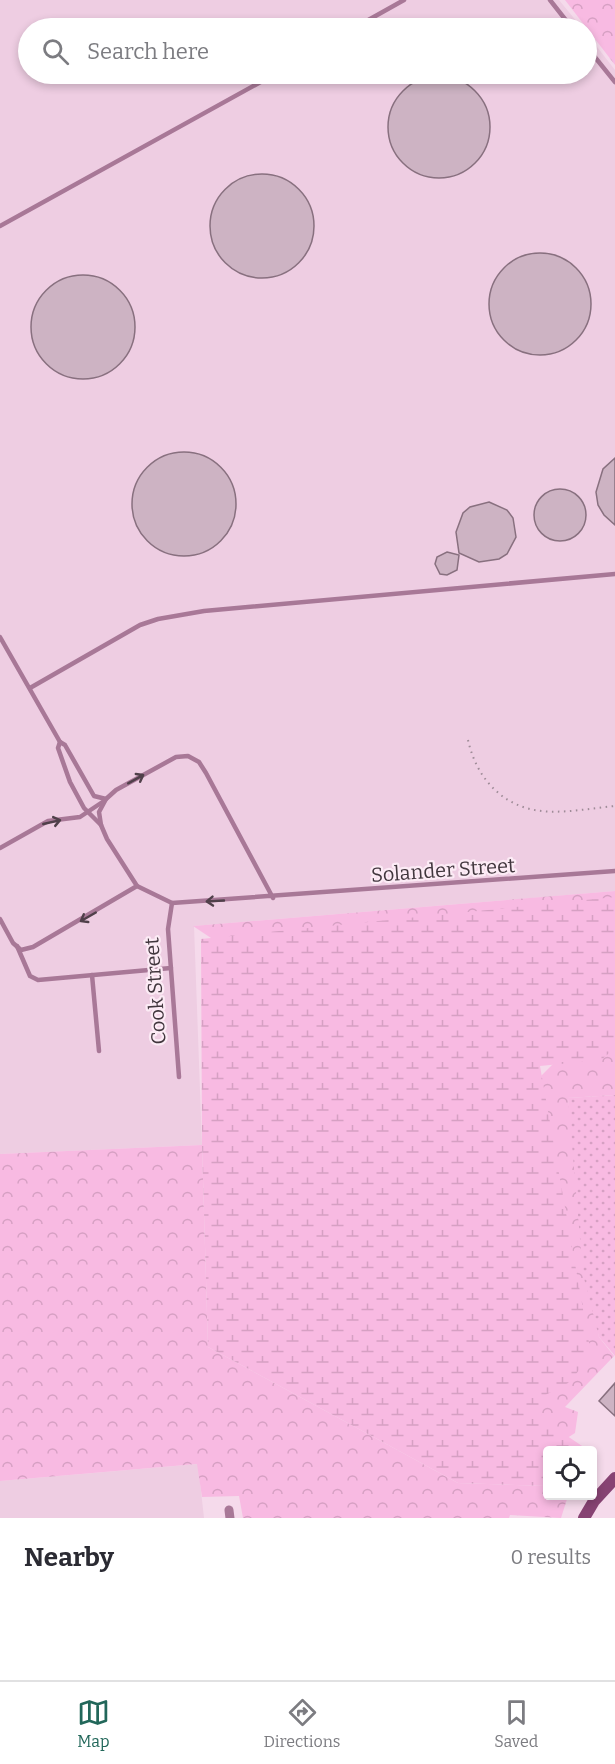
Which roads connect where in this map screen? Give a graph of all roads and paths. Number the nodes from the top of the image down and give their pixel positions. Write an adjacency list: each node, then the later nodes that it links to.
1 (404, 0): 3 (lane)
2 (550, 0): 4 (lane)
3 (372, 18)
4 (564, 18)
5 (597, 60): 6 (lane)
6 (615, 82)
7 (257, 84): 8 (lane)
8 (0, 226)
9 (615, 574): 11 (lane)
10 (0, 637): 11 (lane)
11 (30, 688): 13 (lane)
12 (468, 740): 15 (path)
13 (60, 742): 14 (lane); 16 (lane)
14 (106, 799): 16 (lane); 17 (lane); 21 (lane, one-way to 21)
15 (615, 806)
16 (88, 812): 17 (lane); 18 (lane, one-way to 16)
17 (101, 825): 20 (lane)
18 (0, 848)
19 (615, 871): 21 (lane, Solander Street)
20 (138, 886): 22 (lane, Solander Street); 24 (lane, one-way to 24)
21 (273, 898): 22 (lane, Solander Street, one-way to 22)
22 (172, 903): 25 (lane, Cook Street)
23 (0, 919): 24 (lane)
24 (17, 946): 26 (lane)
25 (171, 968): 26 (lane); 28 (lane, Cook Street)
26 (92, 975): 27 (lane)
27 (99, 1051)
28 (179, 1077)
29 (615, 1478): 30 (main road)
30 (584, 1518)

